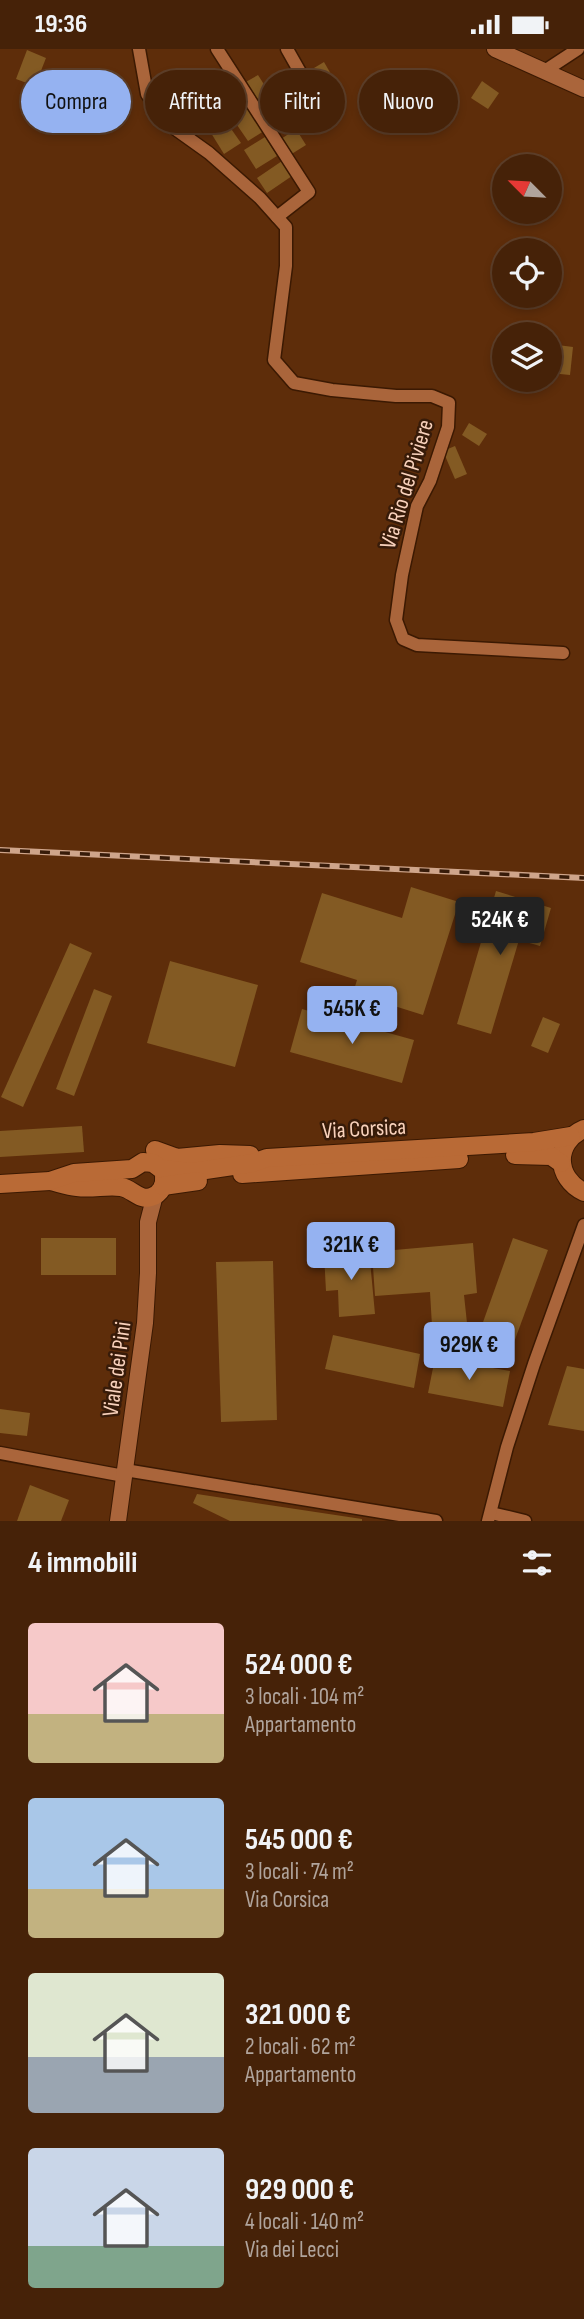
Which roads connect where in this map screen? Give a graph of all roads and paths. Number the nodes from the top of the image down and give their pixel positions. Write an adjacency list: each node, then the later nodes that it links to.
1 (139, 49): 9 (street, Via Rio del Piviere)
2 (217, 49): 9 (street)
3 (287, 49): 6 (street)
4 (495, 49): 7 (street)
5 (578, 49): 7 (street)
6 (299, 70)
7 (543, 72): 8 (street)
8 (584, 89)
9 (277, 216): 10 (street, Via Rio del Piviere)
10 (563, 653)
11 (578, 1133): 13 (main road, Via Corsica); 14 (main road, Via Corsica)
12 (155, 1150): 13 (main road)
13 (267, 1157): 18 (main road, Via Corsica)
14 (561, 1163): 18 (main road, Via Corsica); 20 (main road)
15 (132, 1169): 16 (main road, Via Corsica); 18 (main road, Via Corsica); 19 (main road)
16 (50, 1181): 17 (main road, Via Corsica); 19 (main road, Via Corsica)
17 (0, 1184)
18 (160, 1184): 19 (main road, Via Corsica); 21 (street, Viale dei Pini)
19 (131, 1189): 21 (street, Viale dei Pini)
20 (584, 1192)
21 (148, 1222): 24 (street, Viale dei Pini)
22 (584, 1225): 25 (street)
23 (0, 1453): 24 (street)
24 (125, 1473): 26 (street, Viale dei Pini); 27 (street)
25 (489, 1517): 28 (street)
26 (118, 1521)
27 (436, 1521)
28 (525, 1521)

